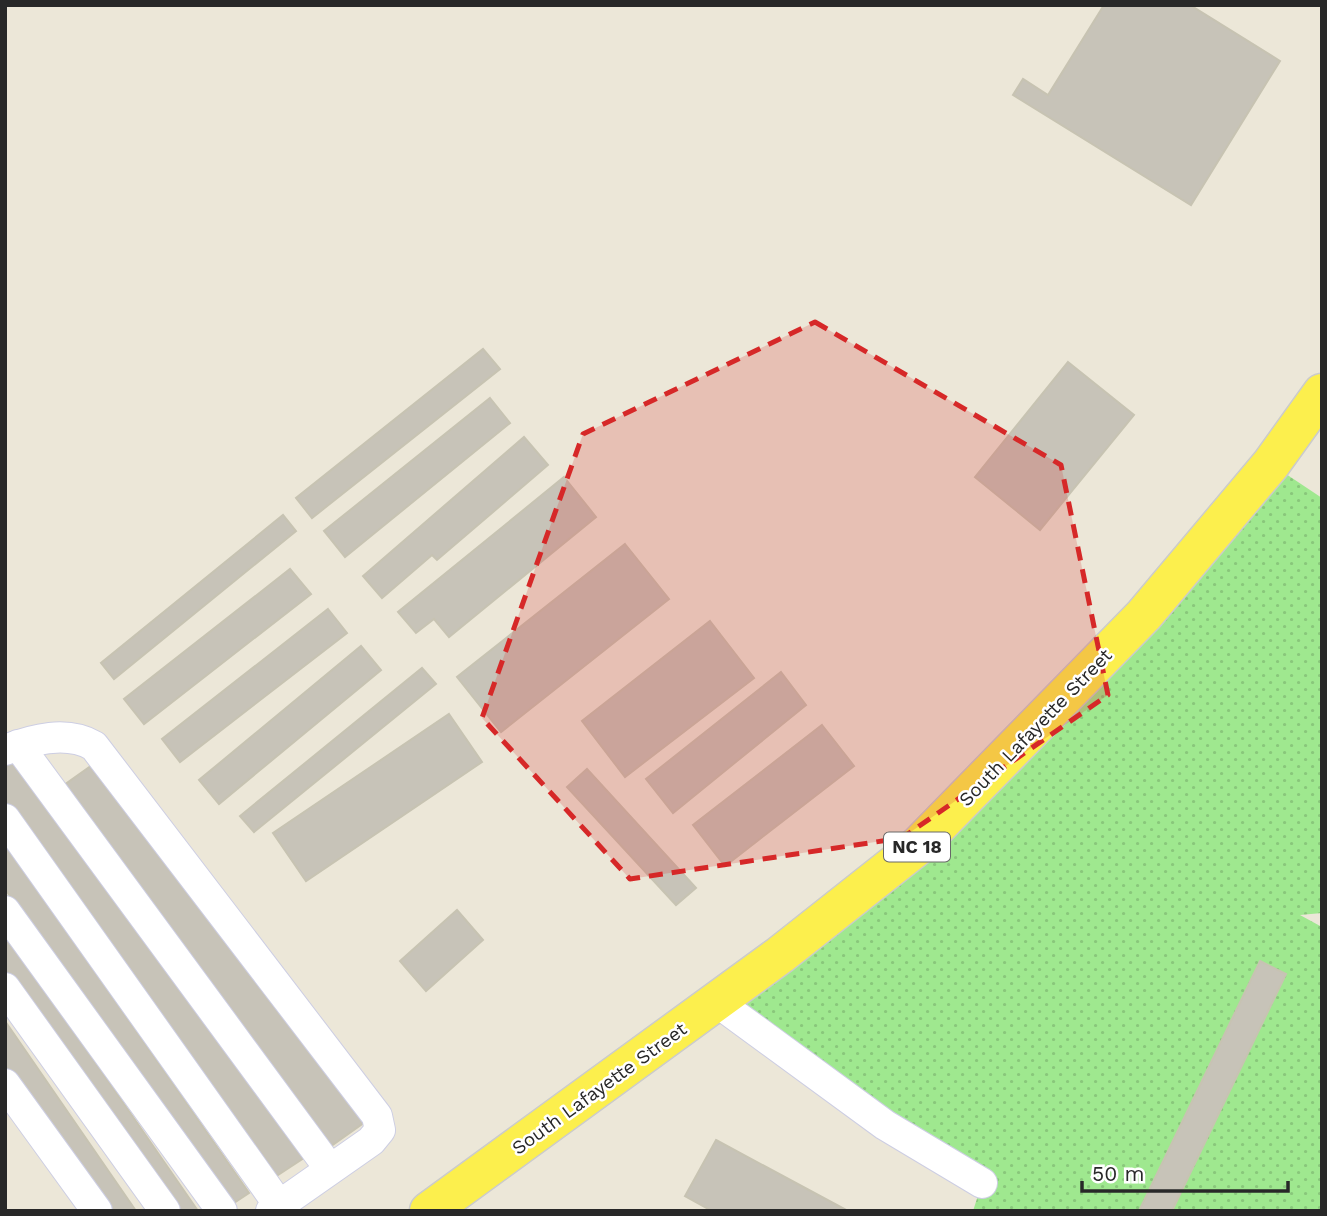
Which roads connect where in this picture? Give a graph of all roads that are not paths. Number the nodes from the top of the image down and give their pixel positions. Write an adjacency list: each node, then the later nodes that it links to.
1 (1322, 393): 6 (main road, South Lafayette Street / NC 18)
2 (12, 748): 8 (lane); 8 (lane)
3 (5, 818): 10 (lane)
4 (5, 911): 13 (lane)
5 (5, 988): 12 (lane)
6 (717, 1002): 9 (lane); 14 (main road, South Lafayette Street / NC 18)
7 (5, 1084): 11 (lane)
8 (330, 1169): 10 (lane)
9 (982, 1183)
10 (275, 1208)
11 (97, 1211)
12 (165, 1211)
13 (222, 1211)
14 (429, 1211)

